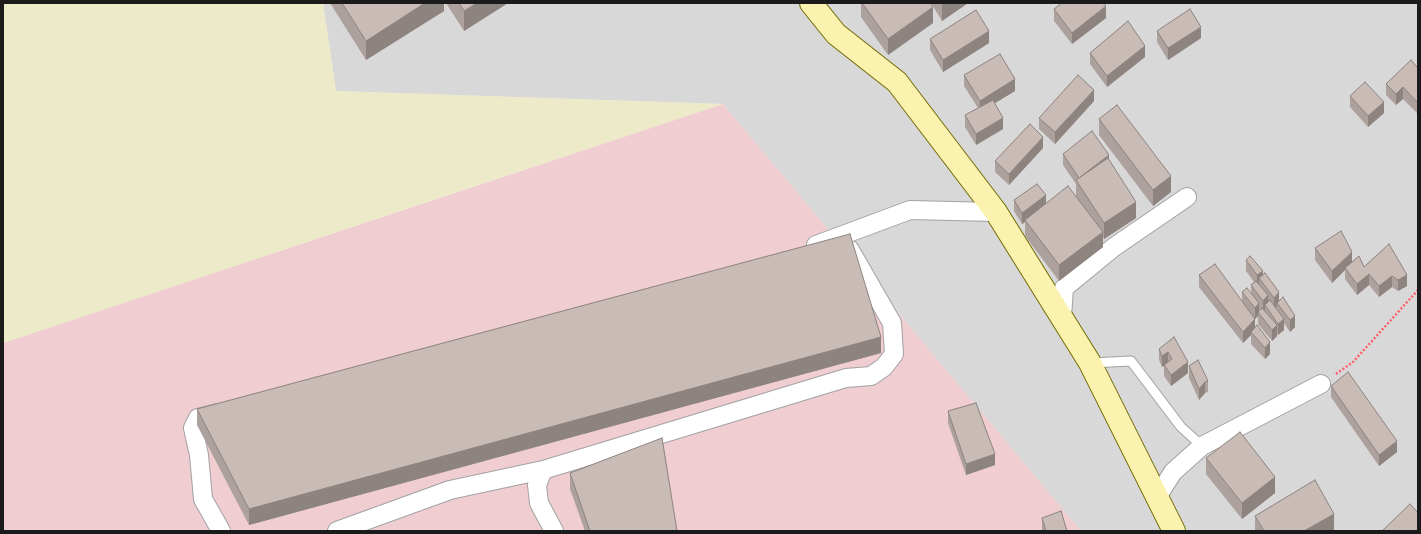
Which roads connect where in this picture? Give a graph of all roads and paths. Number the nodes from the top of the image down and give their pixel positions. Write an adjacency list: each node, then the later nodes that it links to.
1 (817, 5): 3 (main road)
2 (1187, 197): 7 (street)
3 (996, 212): 4 (street); 7 (main road)
4 (800, 250)
5 (850, 250): 12 (street)
6 (1418, 290): 9 (path)
7 (1062, 317): 8 (main road)
8 (1090, 363): 11 (lane); 13 (main road)
9 (1321, 384): 11 (street)
10 (236, 407): 14 (street)
11 (1202, 446): 13 (street)
12 (543, 470): 15 (street); 16 (street)
13 (1157, 497): 17 (main road)
14 (221, 531)
15 (337, 531)
16 (554, 531)
17 (1174, 531)

